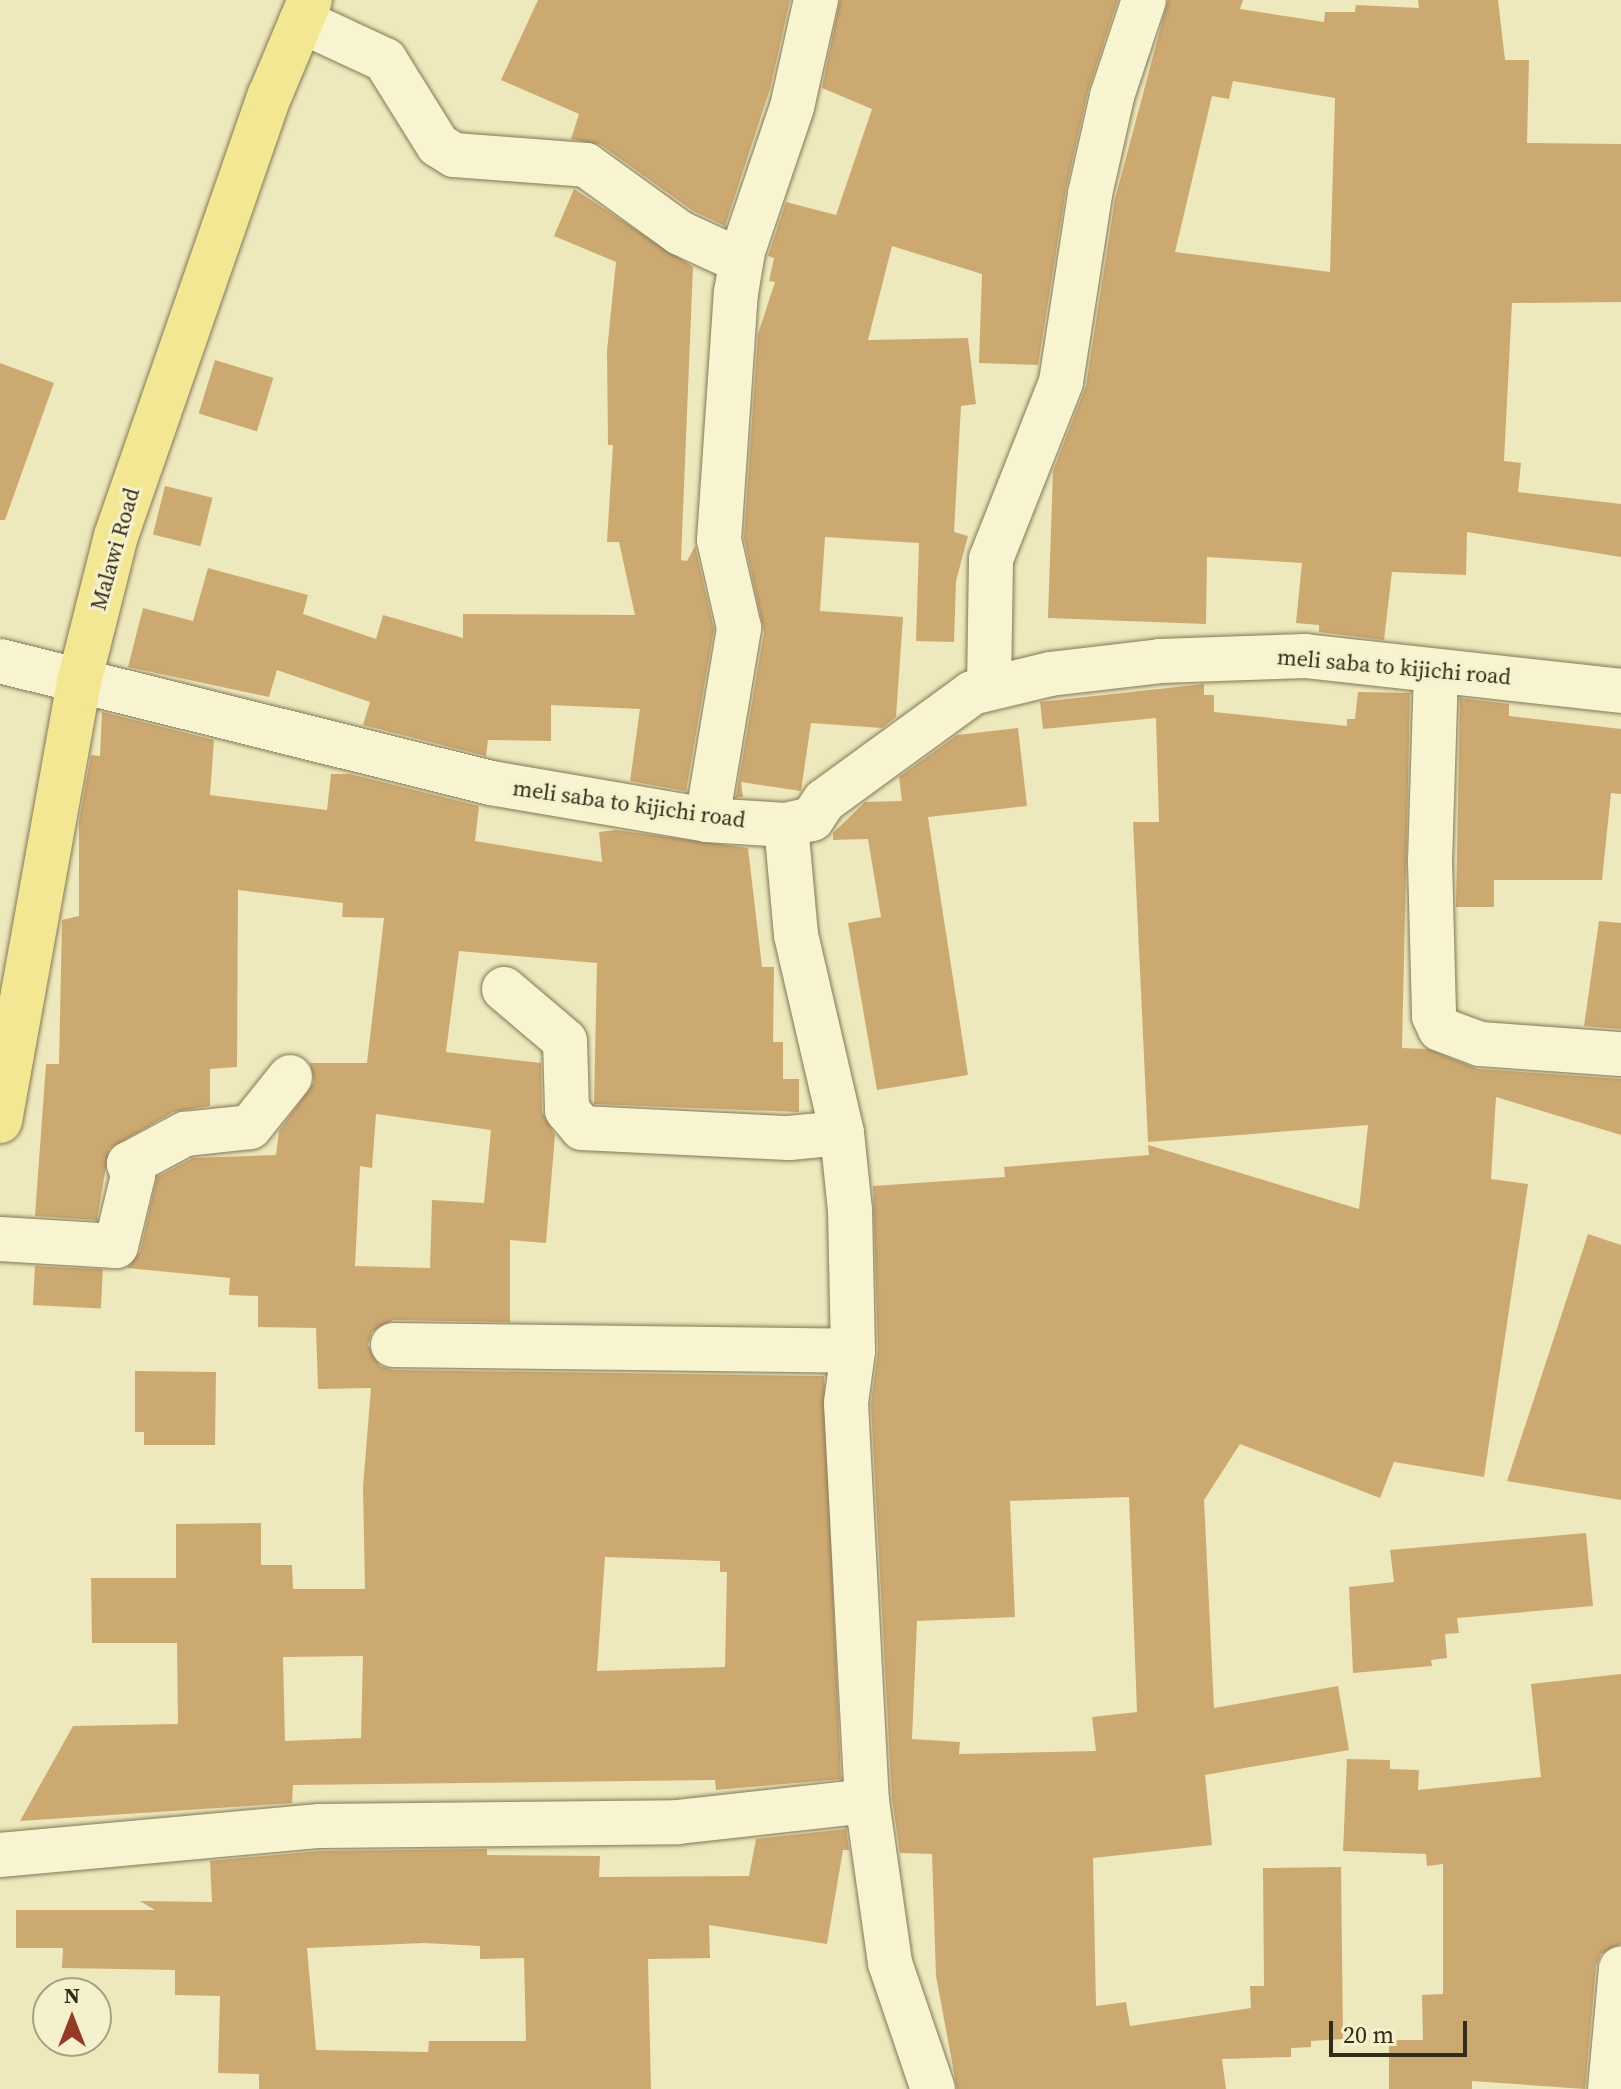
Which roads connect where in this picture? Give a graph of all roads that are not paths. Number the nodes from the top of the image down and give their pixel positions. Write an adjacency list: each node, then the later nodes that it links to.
1 (816, 0): 4 (street)
2 (1144, 0): 8 (street)
3 (305, 10): 4 (street); 7 (main road, Malawi Road)
4 (741, 261): 10 (street)
5 (0, 661): 7 (street, meli saba to kijichi road)
6 (1436, 671): 8 (street, meli saba to kijichi road); 9 (street, meli saba to kijichi road); 13 (street)
7 (79, 682): 10 (street, meli saba to kijichi road); 15 (main road, Malawi Road)
8 (989, 687): 11 (street, meli saba to kijichi road)
9 (1621, 691)
10 (707, 820): 11 (street, meli saba to kijichi road)
11 (786, 825): 16 (street)
12 (504, 989): 16 (street)
13 (1621, 1054)
14 (290, 1077): 17 (street)
15 (0, 1121)
16 (842, 1133): 19 (street)
17 (0, 1239)
18 (393, 1345): 19 (street)
19 (853, 1351): 20 (street)
20 (867, 1801): 21 (street); 23 (street)
21 (0, 1855)
22 (1621, 1969): 24 (street)
23 (933, 2089)
24 (1610, 2089)

